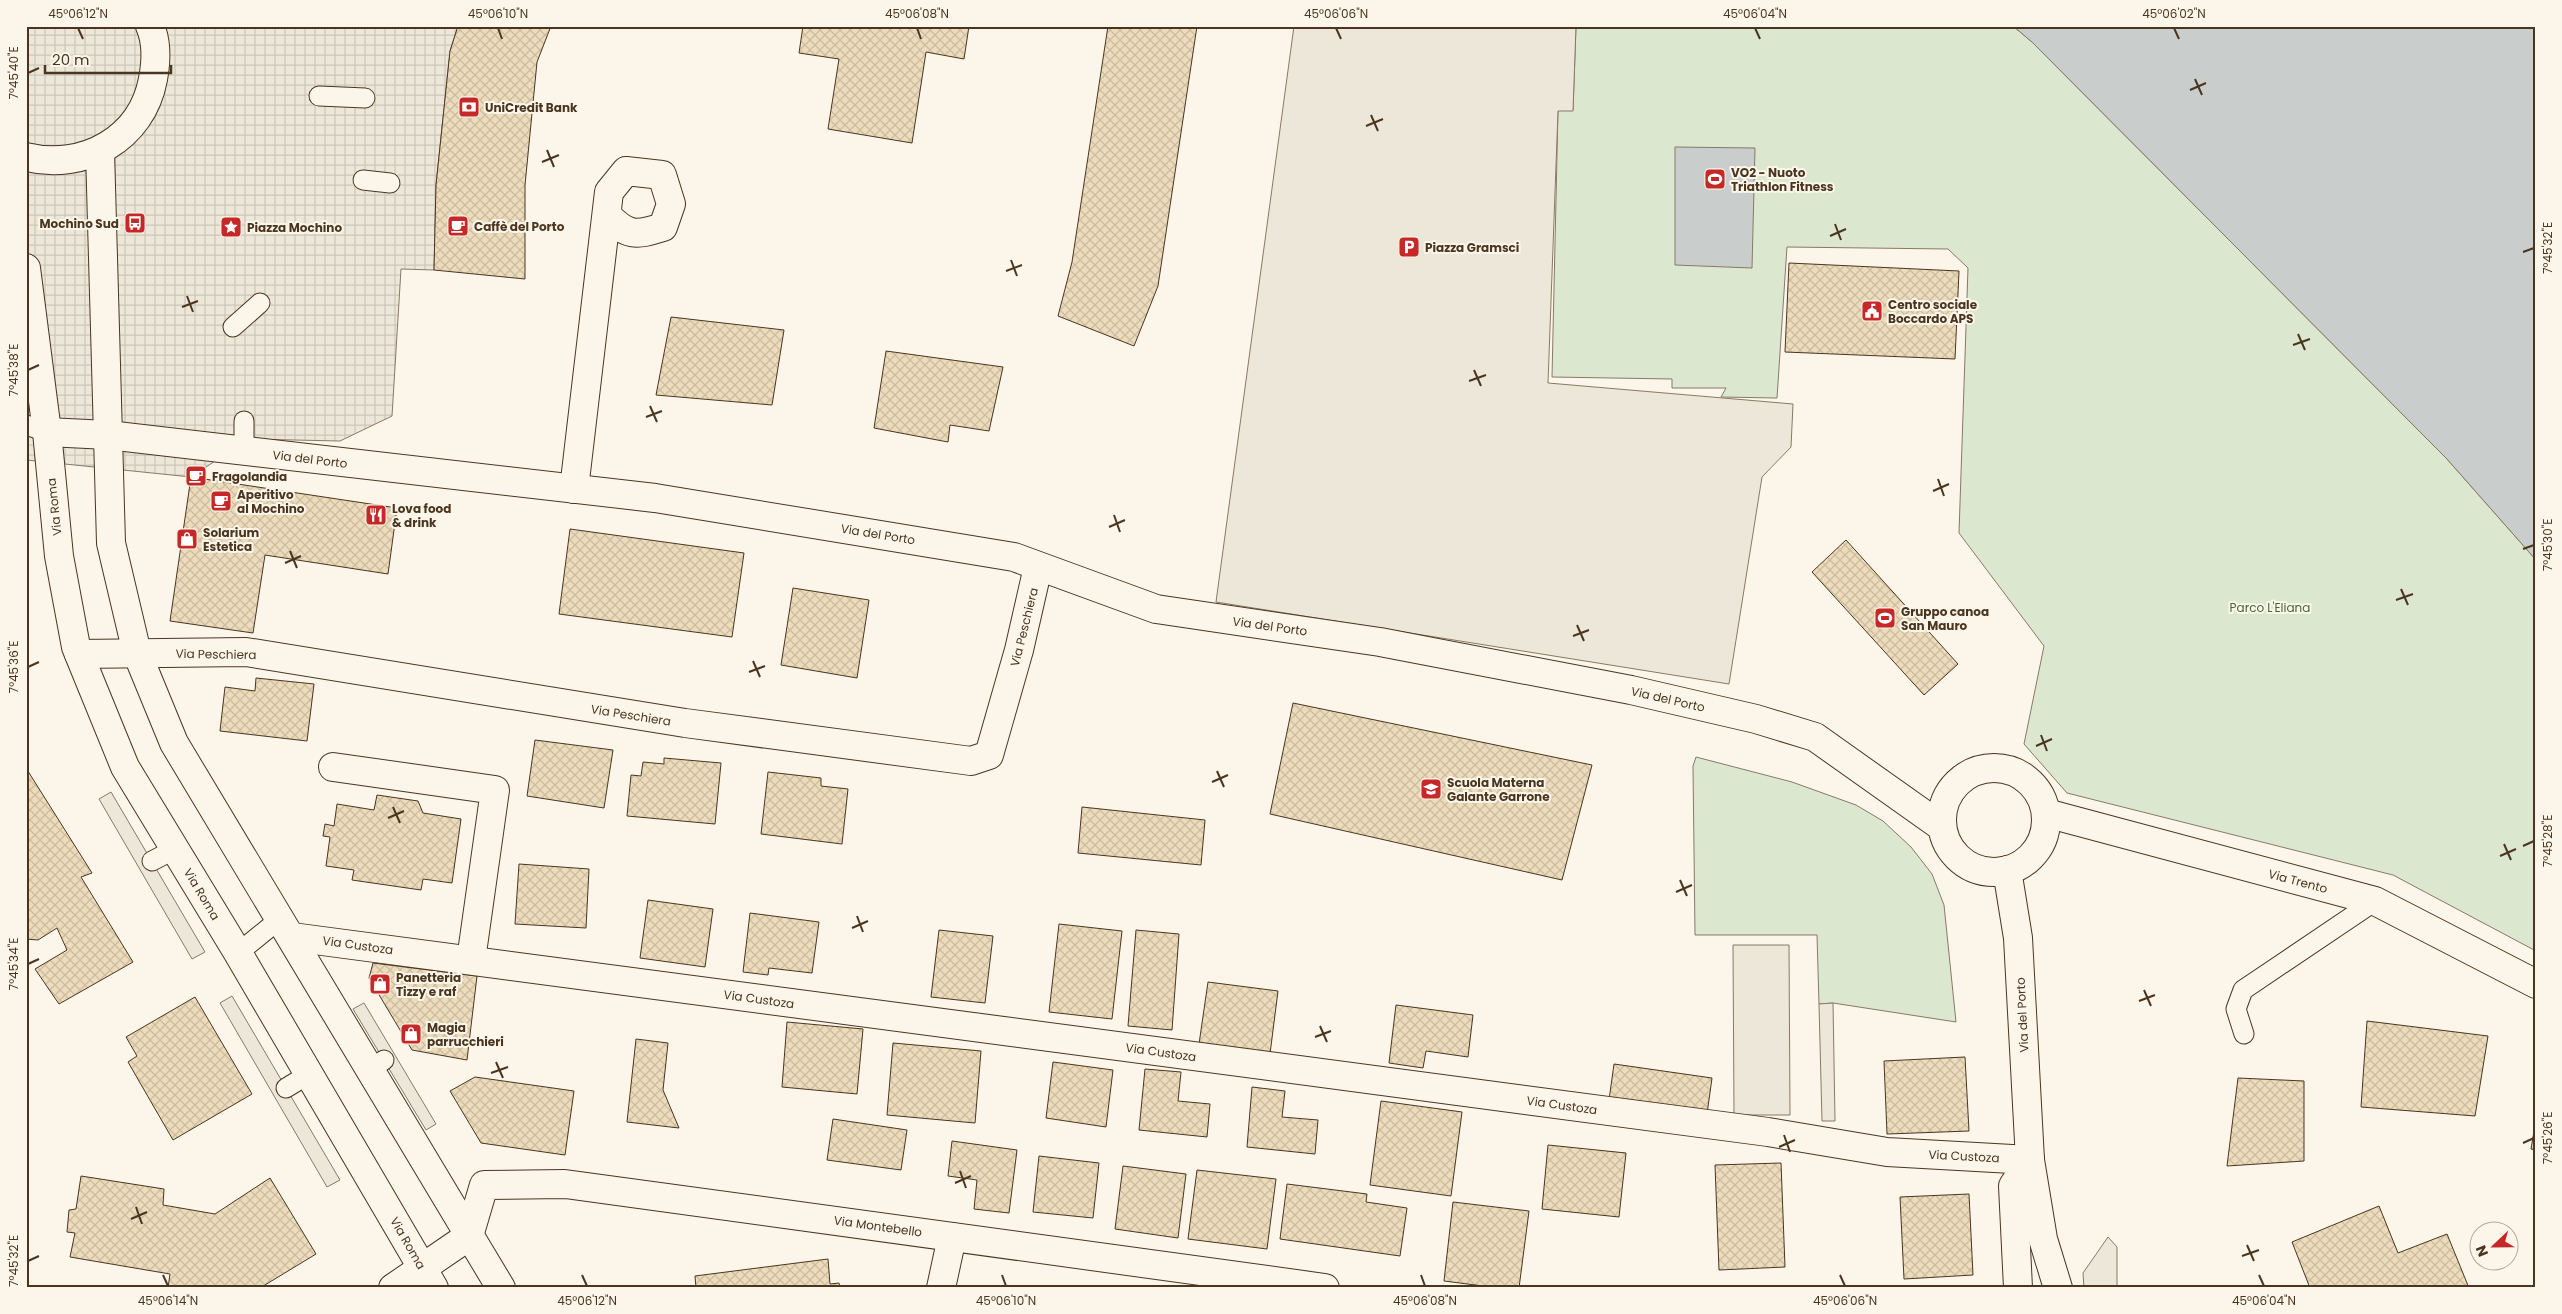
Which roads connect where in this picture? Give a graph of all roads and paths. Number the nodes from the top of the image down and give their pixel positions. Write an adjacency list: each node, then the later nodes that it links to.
1 (150, 26): 4 (street)
2 (319, 96): 3 (lane)
3 (365, 98)
4 (100, 151): 5 (street); 14 (street)
5 (26, 157)
6 (363, 180): 7 (lane)
7 (390, 183)
8 (607, 215): 16 (street)
9 (26, 268): 13 (street)
10 (260, 303): 11 (lane)
11 (233, 327)
12 (244, 421): 15 (lane)
13 (36, 429): 14 (street, Via del Porto); 19 (street, Via Roma)
14 (108, 435): 15 (street, Via del Porto); 18 (street)
15 (244, 451): 16 (street, Via del Porto)
16 (574, 489): 17 (street, Via del Porto)
17 (1038, 567): 18 (street, Via Peschiera); 22 (street, Via del Porto)
18 (137, 653): 19 (street, Via Peschiera); 25 (street)
19 (79, 654): 26 (street, Via Roma)
20 (333, 767): 27 (street)
21 (2046, 813): 22 (street); 23 (street); 24 (street, Via Trento)
22 (1942, 827): 23 (street)
23 (2007, 870): 32 (street, Via del Porto)
24 (2375, 901): 28 (street, Via Trento); 29 (lane)
25 (286, 928): 26 (lane); 27 (street, Via Custoza); 33 (street)
26 (238, 953): 30 (street, Via Roma)
27 (471, 960): 32 (street, Via Custoza)
28 (2536, 984)
29 (2244, 1034)
30 (309, 1074): 31 (lane); 35 (street, Via Roma)
31 (286, 1088)
32 (2030, 1160): 40 (street); 41 (street, Via del Porto)
33 (469, 1236): 34 (street, Via Montebello); 35 (street); 37 (street)
34 (952, 1236): 38 (street); 39 (street, Via Montebello)
35 (428, 1278): 36 (street)
36 (393, 1288)
37 (501, 1288)
38 (941, 1288)
39 (1325, 1288)
40 (2018, 1288)
41 (2058, 1288)

